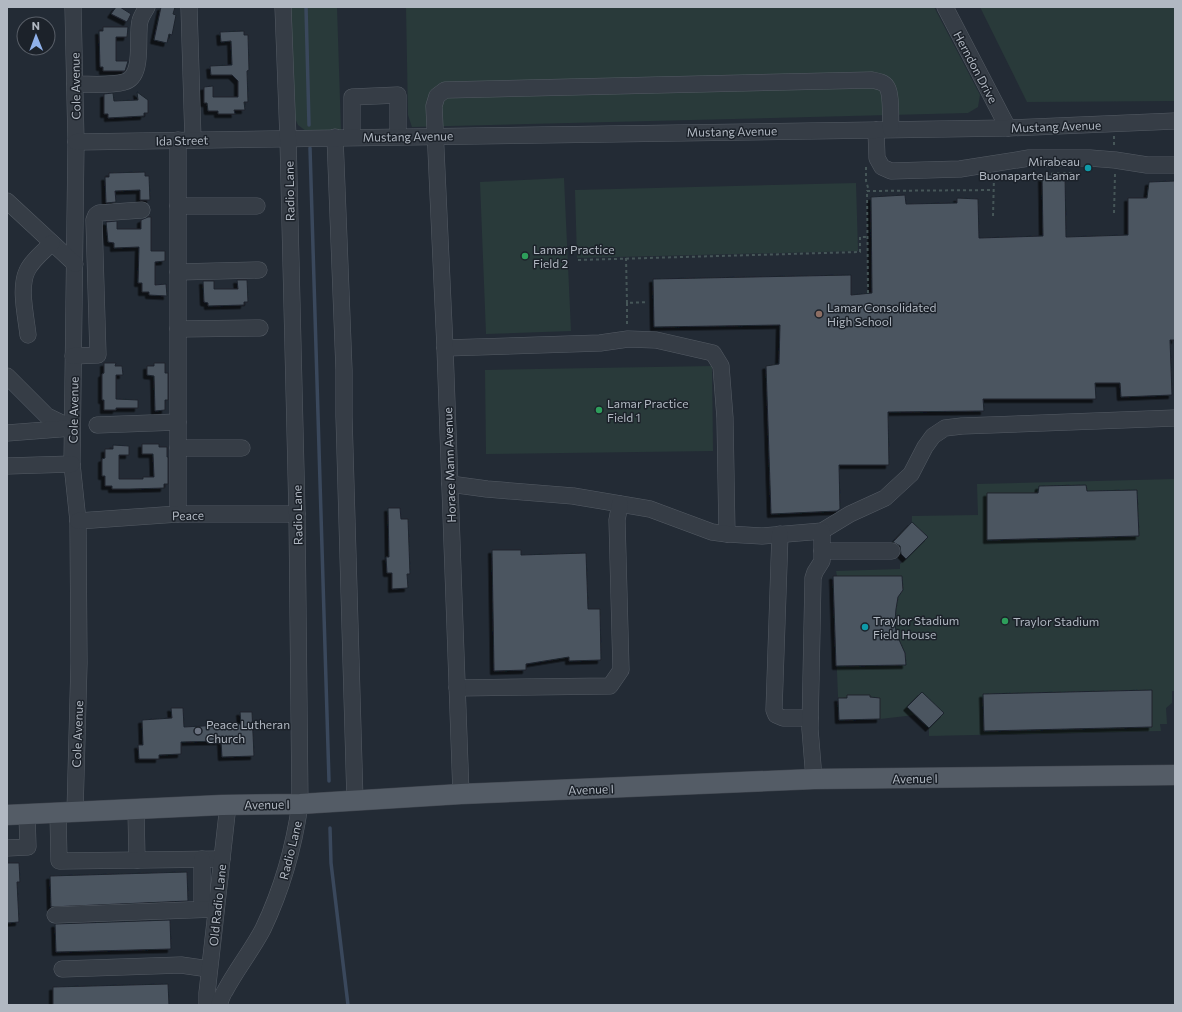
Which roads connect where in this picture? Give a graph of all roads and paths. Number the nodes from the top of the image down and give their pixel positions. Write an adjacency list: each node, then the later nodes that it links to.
1 (73, 7): 6 (street, Cole Avenue)
2 (148, 7): 6 (street)
3 (189, 7): 15 (street)
4 (284, 7): 14 (street, Radio Lane)
5 (945, 7): 8 (street, Herndon Drive)
6 (75, 84): 16 (street, Cole Avenue)
7 (1175, 121): 8 (street, Mustang Avenue)
8 (1008, 128): 9 (street, Mustang Avenue)
9 (883, 129): 11 (street, Mustang Avenue); 11 (street, Horace Mann Avenue); 17 (street)
10 (398, 136): 11 (street, Mustang Avenue); 13 (street, Mustang Avenue); 13 (street)
11 (436, 136): 37 (street, Horace Mann Avenue)
12 (335, 137): 13 (street, Mustang Avenue); 14 (street, Mustang Avenue); 64 (street)
13 (352, 137)
14 (288, 138): 15 (street, Ida Street); 52 (street, Radio Lane)
15 (185, 140): 16 (street, Ida Street); 20 (street)
16 (76, 142): 27 (street, Cole Avenue)
17 (1175, 165)
18 (994, 190): 23 (path)
19 (7, 201): 24 (street)
20 (178, 206): 21 (street); 29 (street)
21 (257, 206)
22 (142, 210): 38 (street)
23 (868, 237): 25 (path); 30 (path)
24 (52, 243): 27 (street); 35 (street)
25 (626, 258): 26 (path); 32 (path)
26 (578, 260)
27 (75, 264): 38 (street, Cole Avenue)
28 (259, 270): 29 (street)
29 (178, 272): 34 (street)
30 (868, 294)
31 (648, 302): 32 (path)
32 (626, 303): 36 (path)
33 (260, 328): 34 (street)
34 (178, 329): 41 (street)
35 (28, 335)
36 (628, 338): 37 (street); 55 (street)
37 (445, 348): 49 (street, Horace Mann Avenue)
38 (73, 356): 43 (street, Cole Avenue)
39 (7, 376): 43 (street)
40 (1175, 418): 54 (street)
41 (178, 422): 42 (street); 45 (street)
42 (98, 425)
43 (72, 428): 44 (street); 47 (street, Cole Avenue)
44 (7, 433)
45 (178, 448): 46 (street); 51 (street)
46 (242, 448)
47 (72, 464): 48 (street); 53 (street, Cole Avenue)
48 (7, 466)
49 (450, 484): 50 (street); 59 (street, Horace Mann Avenue)
50 (620, 504): 55 (street); 59 (street)
51 (178, 514): 52 (street, Peace); 53 (street, Peace)
52 (297, 514): 65 (street, Radio Lane)
53 (78, 520): 68 (street, Cole Avenue)
54 (822, 530): 56 (street); 57 (street)
55 (727, 534): 56 (street)
56 (780, 534): 60 (street)
57 (822, 551): 58 (street); 60 (street)
58 (892, 551)
59 (457, 688): 63 (street, Horace Mann Avenue)
60 (810, 724): 62 (street)
61 (1175, 775): 62 (main road, Avenue I)
62 (814, 779): 63 (main road, Avenue I)
63 (461, 794): 64 (main road, Avenue I)
64 (355, 801): 65 (main road, Avenue I)
65 (300, 804): 66 (main road, Avenue I); 80 (street, Radio Lane)
66 (228, 805): 67 (main road, Avenue I); 73 (street, Old Radio Lane)
67 (136, 810): 68 (main road, Avenue I); 74 (street)
68 (67, 813): 69 (main road, Avenue I); 74 (street, Cole Avenue)
69 (27, 814): 70 (main road, Avenue I); 71 (street)
70 (7, 815)
71 (7, 848)
72 (202, 859): 73 (street); 74 (street); 75 (street)
73 (222, 859): 75 (street, Old Radio Lane)
74 (137, 860)
75 (209, 909): 76 (street); 78 (street, Old Radio Lane)
76 (55, 915)
77 (62, 969): 78 (street)
78 (209, 969): 79 (street, Old Radio Lane)
79 (207, 1005)
80 (219, 1005)

